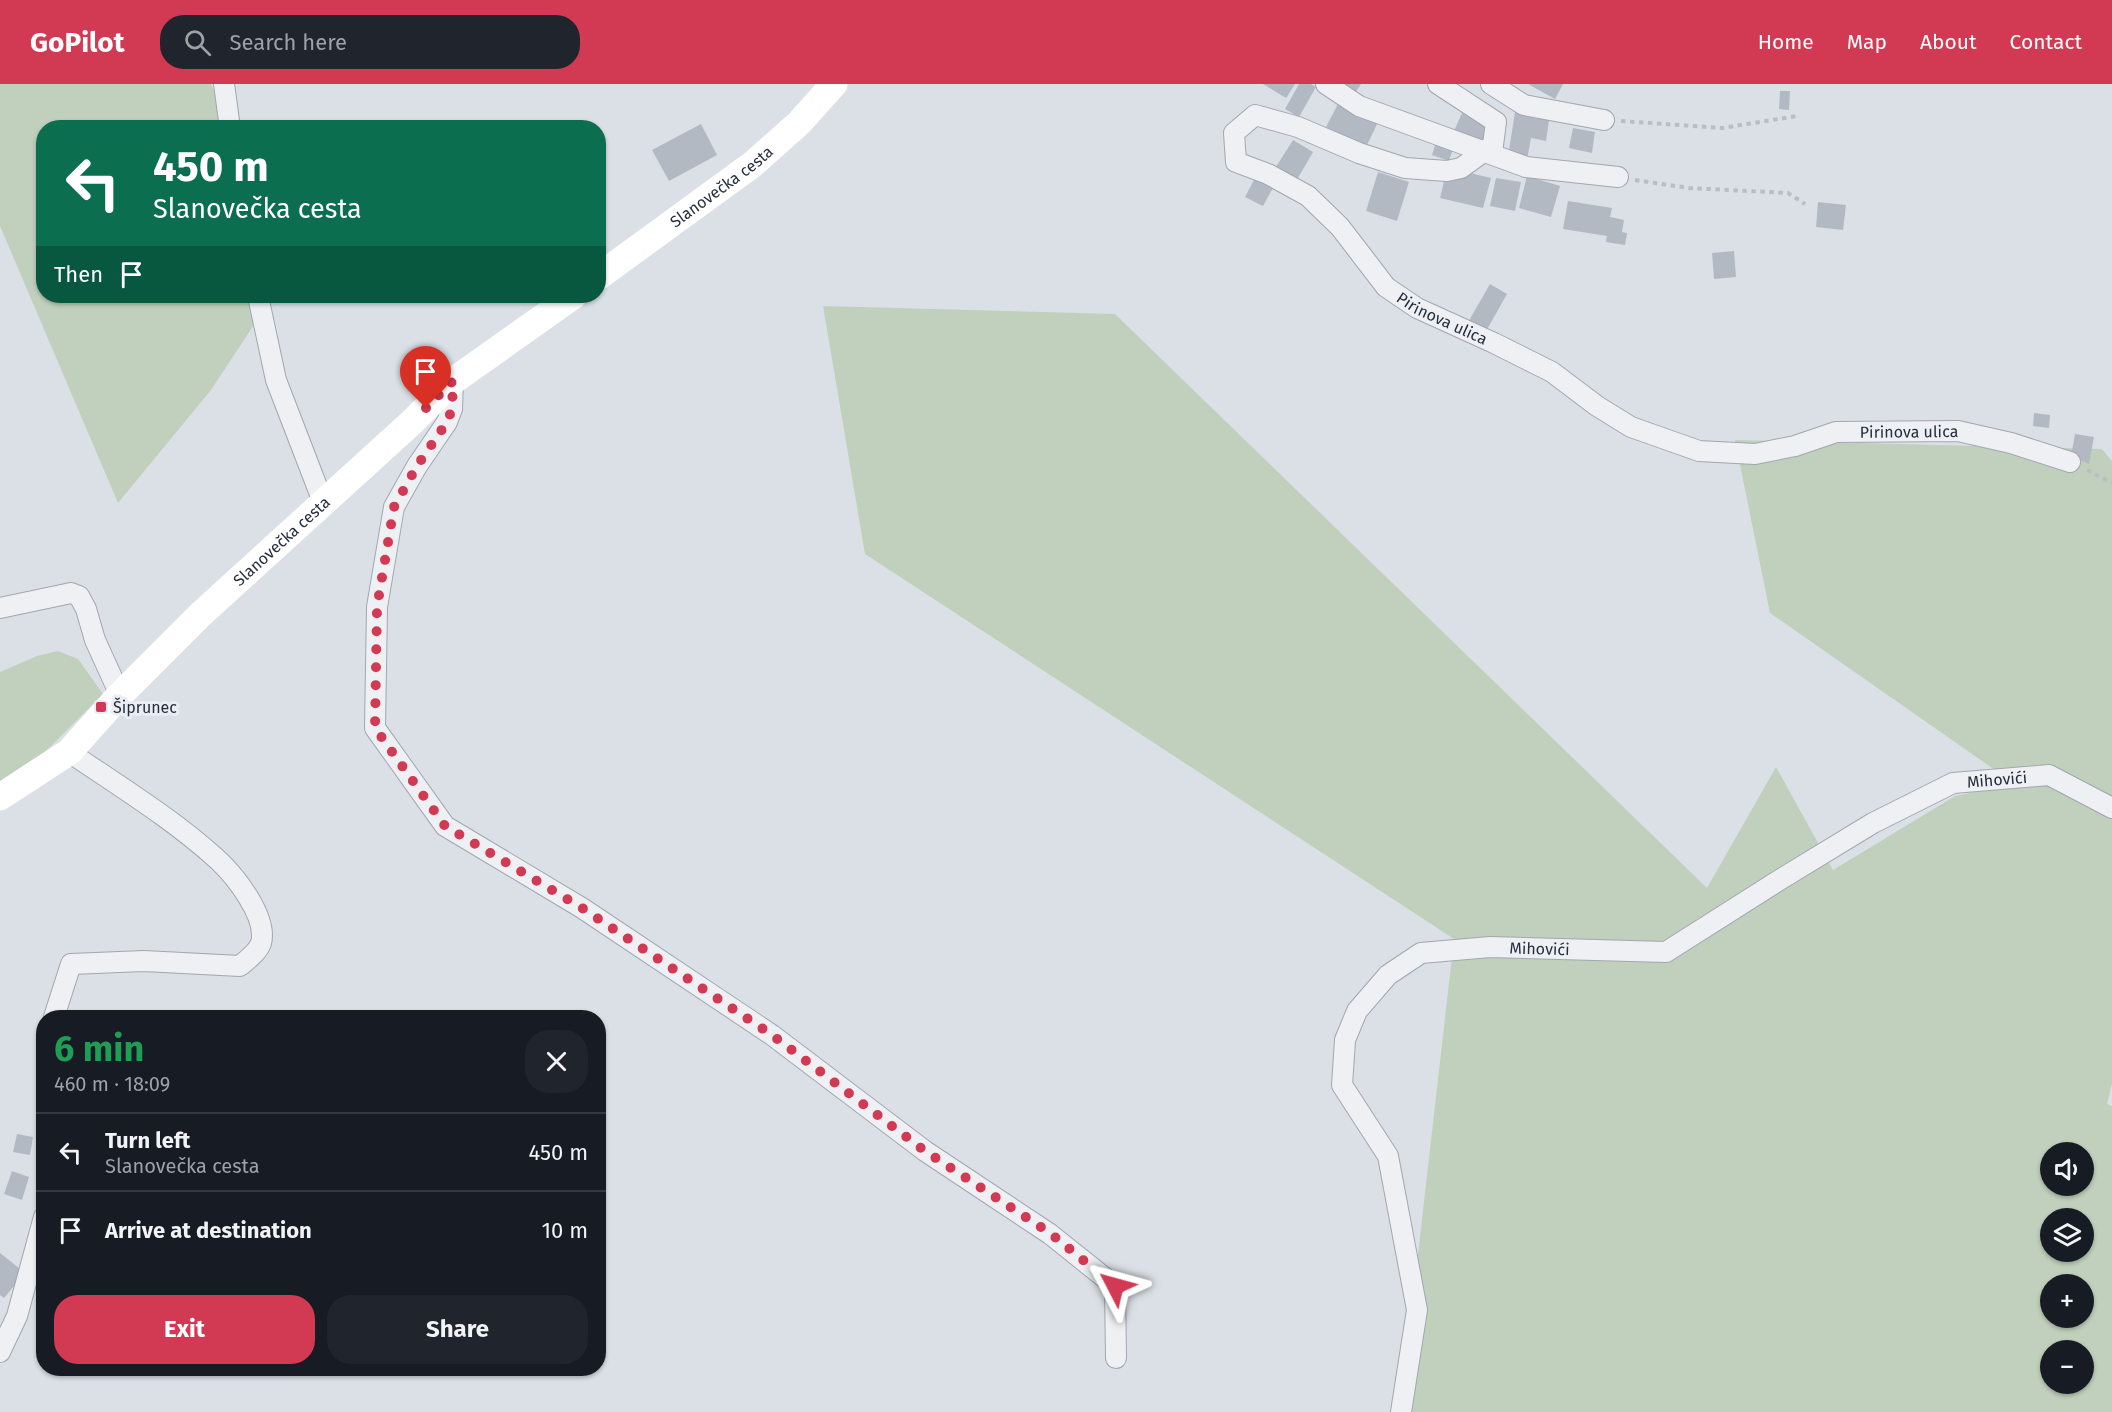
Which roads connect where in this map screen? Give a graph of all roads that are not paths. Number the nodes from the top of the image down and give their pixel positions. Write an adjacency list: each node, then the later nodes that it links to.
1 (224, 84): 6 (street)
2 (834, 84): 10 (street, Slanovečka cesta)
3 (1326, 84): 8 (street)
4 (1438, 84): 8 (street, Pirinova ulica)
5 (1491, 84): 7 (street)
6 (229, 120)
7 (1604, 120)
8 (1483, 152): 9 (street); 14 (street, Pirinova ulica)
9 (1618, 177)
10 (606, 271)
11 (260, 303): 15 (street)
12 (563, 303): 13 (street, Slanovečka cesta)
13 (453, 381): 15 (street, Slanovečka cesta); 24 (street)
14 (2070, 462)
15 (323, 502): 17 (street, Slanovečka cesta)
16 (0, 608): 17 (street)
17 (120, 695): 18 (street, Slanovečka cesta)
18 (69, 752): 19 (street, Slanovečka cesta); 21 (street)
19 (0, 797)
20 (2112, 808): 25 (street, Mihovići)
21 (56, 1010)
22 (36, 1246): 23 (street)
23 (0, 1352)
24 (1116, 1358)
25 (1401, 1412)

